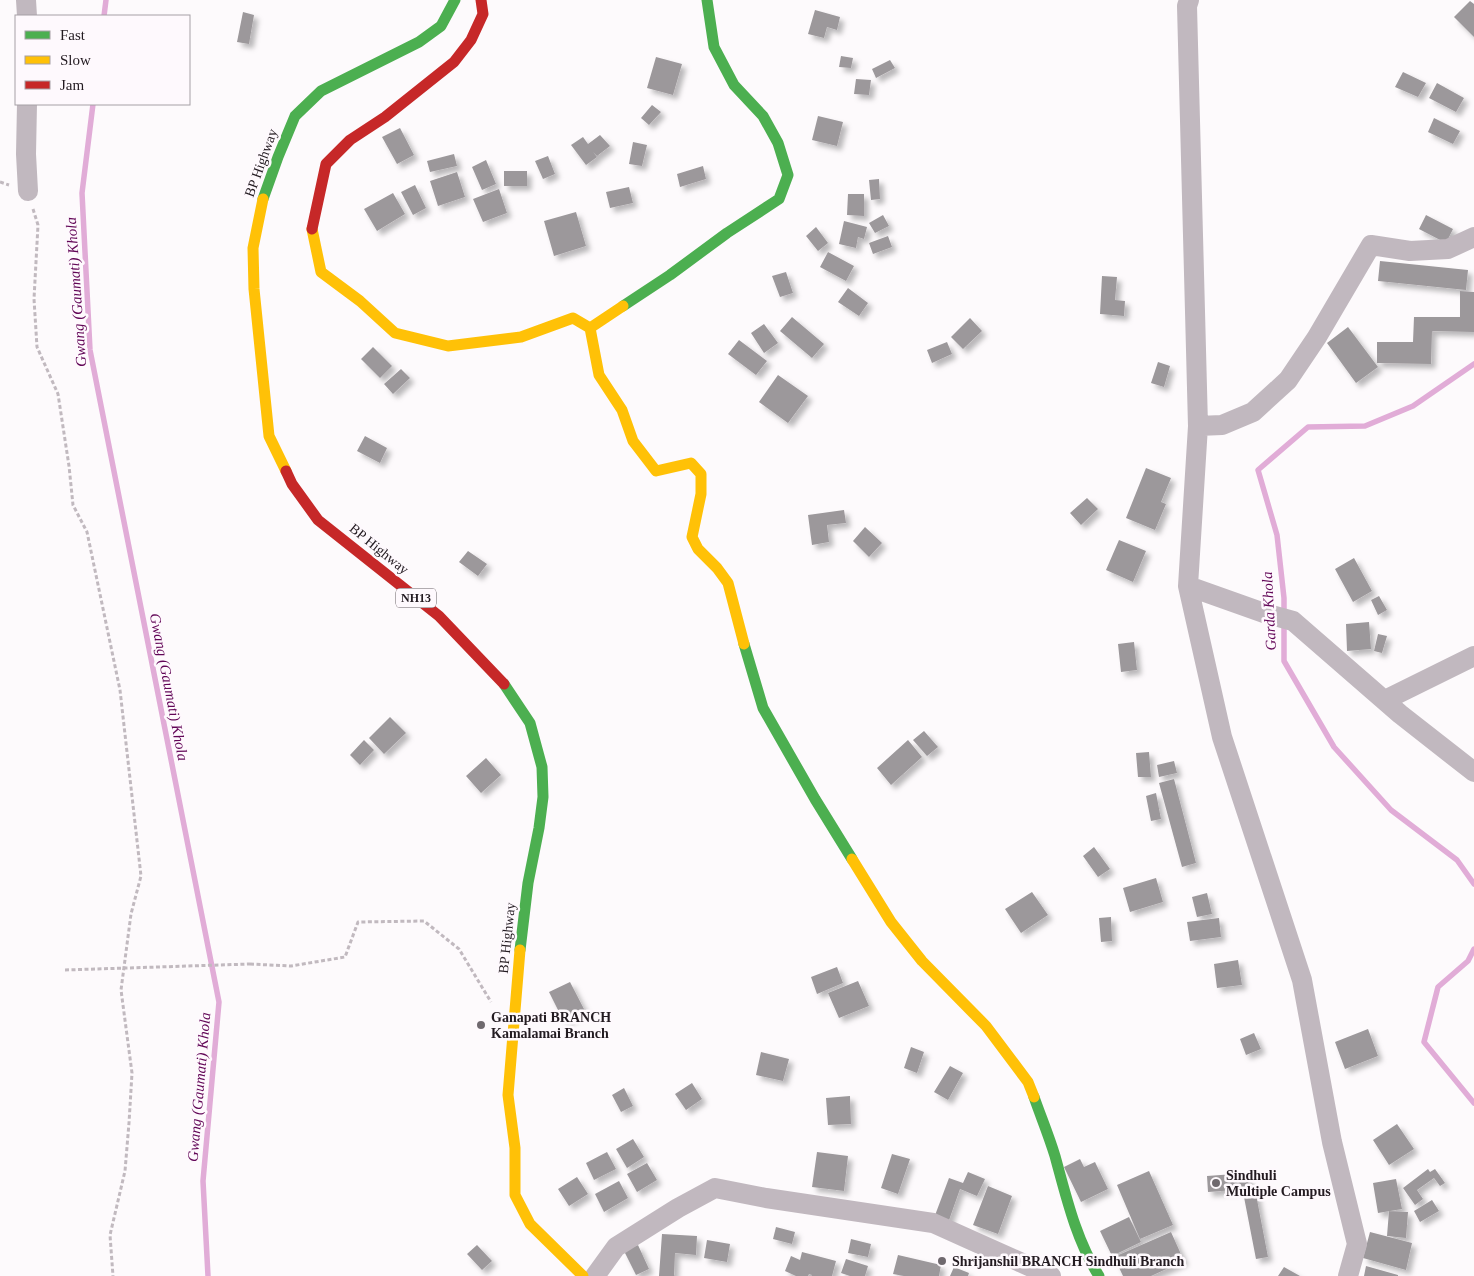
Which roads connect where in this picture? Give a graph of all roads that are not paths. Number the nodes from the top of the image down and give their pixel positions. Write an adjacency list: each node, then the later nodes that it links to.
1 (26, 0): 6 (street)
2 (455, 0): 16 (main road, BP Highway / NH13)
3 (481, 0): 10 (main road)
4 (707, 0): 10 (main road)
5 (1189, 0): 11 (street)
6 (27, 15)
7 (27, 105): 8 (street)
8 (28, 191)
9 (1474, 237): 11 (street)
10 (590, 328): 19 (main road)
11 (1198, 426): 12 (street)
12 (1188, 586): 14 (street); 20 (street)
13 (1474, 656): 14 (street)
14 (1384, 700): 15 (street)
15 (1474, 772)
16 (583, 1276)
17 (594, 1276): 18 (street)
18 (1050, 1276)
19 (1100, 1276)
20 (1348, 1276)

